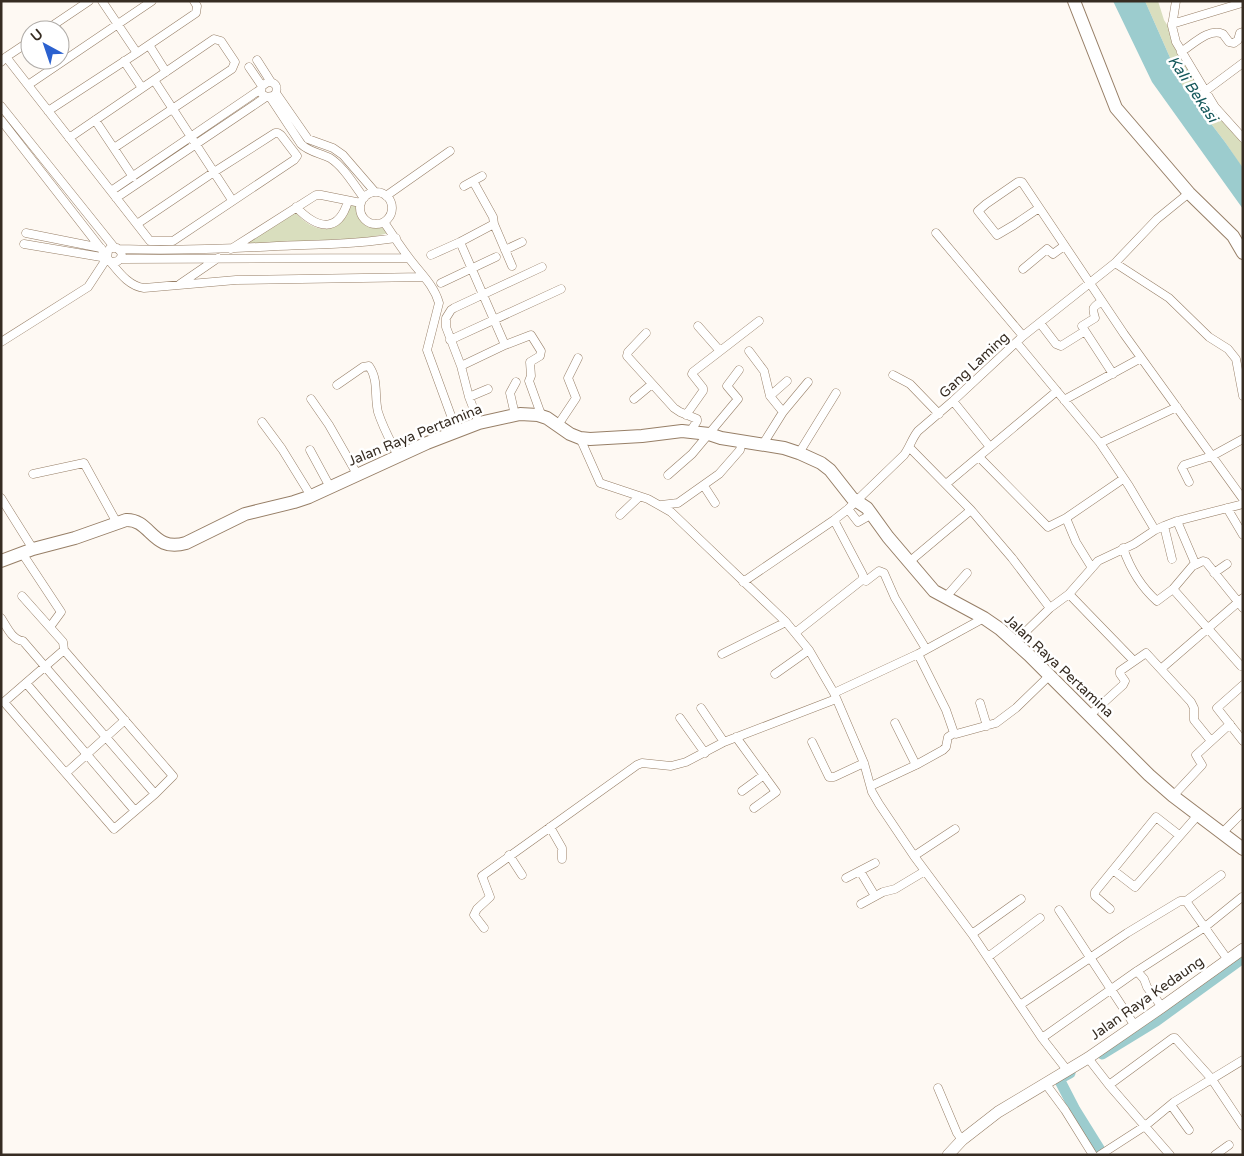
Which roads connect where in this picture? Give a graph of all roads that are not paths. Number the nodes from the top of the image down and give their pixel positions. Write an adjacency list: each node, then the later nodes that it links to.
1 (89, 1): 8 (street)
2 (102, 1): 9 (street)
3 (152, 1): 9 (street)
4 (194, 1): 12 (street)
5 (1074, 1): 46 (main road)
6 (1176, 1): 10 (street)
7 (1242, 3): 10 (street)
8 (61, 20)
9 (118, 24): 15 (street); 24 (street)
10 (1172, 24): 14 (street)
11 (1243, 32): 14 (street)
12 (149, 45): 15 (street); 21 (street)
13 (20, 48): 16 (street)
14 (1182, 52): 27 (street)
15 (137, 53): 18 (street)
16 (4, 60): 24 (street)
17 (257, 60): 23 (street)
18 (124, 61): 26 (street); 31 (street)
19 (1243, 63): 27 (street)
20 (249, 67): 25 (street)
21 (166, 72): 22 (street); 30 (street)
22 (154, 80): 26 (street); 30 (street)
23 (271, 82): 25 (street); 28 (street)
24 (28, 84): 31 (street)
25 (261, 87): 28 (street); 36 (street)
26 (142, 88): 33 (street)
27 (1204, 92): 34 (street)
28 (271, 96): 36 (street); 45 (street); 51 (street)
29 (1, 106): 68 (street)
30 (173, 108): 36 (street); 37 (street)
31 (48, 111): 35 (street)
32 (1, 120): 57 (street)
33 (95, 120): 35 (street); 37 (street)
34 (1242, 134)
35 (69, 138): 44 (street)
36 (193, 140): 39 (street); 41 (street); 48 (street)
37 (114, 148): 41 (street)
38 (450, 151): 47 (street)
39 (214, 172): 49 (street); 49 (street); 55 (street)
40 (482, 176): 42 (street)
41 (133, 177): 44 (street)
42 (473, 181): 43 (street); 56 (street)
43 (464, 186)
44 (111, 191): 48 (street)
45 (374, 192): 47 (street); 51 (street)
46 (1189, 193): 71 (main road); 75 (street, Gang Laming)
47 (386, 196): 54 (street)
48 (116, 198): 55 (street)
49 (232, 200): 55 (street)
50 (348, 200): 51 (street); 52 (street); 52 (street)
51 (362, 200): 54 (street)
52 (296, 207): 69 (street)
53 (1039, 208): 53 (street); 66 (street)
54 (384, 222): 60 (street)
55 (138, 224)
56 (494, 224): 62 (street); 70 (street)
57 (88, 232): 65 (street); 67 (street)
58 (26, 233): 65 (street)
59 (936, 233): 97 (street)
60 (396, 238): 61 (street); 78 (street)
61 (366, 242): 69 (street); 73 (street)
62 (460, 242): 72 (street); 82 (street)
63 (522, 242): 70 (street)
64 (24, 244): 76 (street)
65 (83, 245): 67 (street)
66 (1064, 246): 83 (street); 85 (street)
67 (101, 248): 76 (street)
68 (116, 248): 69 (street); 76 (street); 79 (street)
69 (231, 249): 77 (street)
70 (505, 250): 80 (street)
71 (1243, 253)
72 (432, 254)
73 (365, 257): 77 (street); 78 (street)
74 (496, 257): 82 (street)
75 (1120, 257): 85 (street, Gang Laming); 119 (street)
76 (108, 258): 79 (street); 87 (street); 99 (street)
77 (218, 258): 79 (street); 87 (street)
78 (408, 258): 84 (street)
79 (120, 259)
80 (512, 266)
81 (542, 267): 89 (street)
82 (471, 269): 86 (street); 89 (street)
83 (1023, 269)
84 (424, 277): 87 (street); 134 (street)
85 (1089, 282): 90 (street); 93 (street, Gang Laming)
86 (441, 283)
87 (178, 285)
88 (561, 289): 91 (street)
89 (482, 294): 91 (street); 98 (street)
90 (1102, 301): 95 (street); 105 (street)
91 (494, 320): 98 (street); 101 (street)
92 (759, 321): 102 (street)
93 (1040, 323): 95 (street); 97 (street, Gang Laming)
94 (698, 326): 102 (street)
95 (1085, 331): 108 (street)
96 (646, 332): 113 (street)
97 (1023, 336): 100 (street, Gang Laming)
98 (450, 340): 106 (street)
99 (1, 342)
100 (1017, 343): 116 (street); 124 (street, Gang Laming)
101 (505, 345): 106 (street); 130 (street)
102 (720, 351): 129 (street)
103 (748, 351): 118 (street)
104 (578, 358): 133 (street)
105 (1141, 358): 108 (street); 125 (street)
106 (461, 366): 120 (street)
107 (739, 370): 136 (street)
108 (1113, 374): 123 (street)
109 (893, 375): 127 (street)
110 (787, 381): 118 (street)
111 (516, 382): 128 (street)
112 (808, 382): 126 (street)
113 (652, 384): 122 (street); 129 (street)
114 (337, 385): 146 (street)
115 (488, 389): 120 (street)
116 (1057, 391): 123 (street); 142 (street)
117 (836, 393): 145 (street)
118 (770, 396): 126 (street)
119 (1243, 396)
120 (469, 397): 132 (street)
121 (311, 400): 150 (street)
122 (634, 400)
123 (1064, 400): 140 (street)
124 (954, 401): 127 (street, Gang Laming); 142 (street)
125 (1177, 407): 140 (street); 147 (street)
126 (783, 412): 141 (street)
127 (939, 414): 143 (street, Gang Laming)
128 (515, 415): 130 (main road, Jalan Raya Pertamina); 132 (main road, Jalan Raya Pertamina)
129 (686, 415): 135 (street)
130 (542, 417): 133 (main road, Jalan Raya Pertamina)
131 (262, 422): 157 (street)
132 (479, 423): 134 (main road, Jalan Raya Pertamina)
133 (558, 425): 137 (main road, Jalan Raya Pertamina)
134 (457, 432): 146 (main road, Jalan Raya Pertamina)
135 (690, 432): 136 (main road, Jalan Raya Pertamina); 137 (main road, Jalan Raya Pertamina)
136 (709, 434): 139 (main road, Jalan Raya Pertamina); 151 (street)
137 (580, 438): 158 (street)
138 (1243, 439): 147 (street)
139 (742, 441): 141 (main road, Jalan Raya Pertamina); 155 (street)
140 (1100, 443): 152 (street)
141 (763, 444): 145 (main road, Jalan Raya Pertamina)
142 (990, 447): 148 (street)
143 (910, 448): 154 (street); 162 (street, Gang Laming)
144 (310, 450): 156 (street)
145 (799, 453): 162 (main road, Jalan Raya Pertamina)
146 (398, 456): 150 (main road, Jalan Raya Pertamina)
147 (1212, 456): 153 (street); 160 (street)
148 (979, 457): 154 (street); 168 (street)
149 (32, 474): 171 (street)
150 (357, 474): 156 (main road, Jalan Raya Pertamina)
151 (668, 475)
152 (1123, 479): 168 (street); 173 (street)
153 (1189, 482)
154 (946, 484): 166 (street)
155 (704, 486): 161 (street); 164 (street)
156 (330, 487): 157 (main road, Jalan Raya Pertamina)
157 (311, 496): 171 (main road, Jalan Raya Pertamina)
158 (639, 497): 164 (street); 167 (street)
159 (1, 498): 176 (street)
160 (1243, 499)
161 (715, 504)
162 (852, 504): 169 (street, Gang Laming); 179 (main road, Jalan Raya Pertamina)
163 (1243, 504): 165 (street)
164 (661, 505): 186 (street)
165 (1227, 508): 170 (street); 174 (street)
166 (971, 510): 179 (street); 192 (street)
167 (620, 515)
168 (1066, 518): 182 (street)
169 (834, 520): 185 (street); 186 (street, Gang Laming)
170 (1177, 521): 172 (street); 181 (street)
171 (117, 523): 176 (main road, Jalan Raya Pertamina)
172 (1164, 526): 173 (street); 177 (street)
173 (1155, 530): 175 (street)
174 (1243, 535)
175 (1123, 548): 182 (street); 187 (street)
176 (28, 551): 178 (main road, Jalan Raya Pertamina); 196 (street)
177 (1172, 559)
178 (1, 560)
179 (909, 562): 190 (main road, Jalan Raya Pertamina)
180 (1227, 564): 184 (street)
181 (1195, 565): 184 (street); 187 (street)
182 (1092, 568): 188 (street)
183 (967, 573): 190 (street)
184 (1214, 573): 191 (street)
185 (862, 580): 198 (street); 202 (street)
186 (743, 582): 195 (street)
187 (1173, 589): 197 (street)
188 (1069, 594): 192 (street); 205 (street)
189 (22, 596): 196 (street)
190 (945, 598): 194 (main road, Jalan Raya Pertamina)
191 (1241, 603): 197 (street)
192 (1050, 608): 199 (street)
193 (1, 618): 207 (street)
194 (984, 618): 199 (main road, Jalan Raya Pertamina); 202 (street)
195 (786, 622): 198 (street); 203 (street)
196 (50, 627): 200 (street)
197 (1207, 628): 206 (street); 208 (street)
198 (795, 632): 201 (street)
199 (1014, 643): 210 (main road, Jalan Raya Pertamina)
200 (64, 650): 207 (street); 218 (street)
201 (809, 650): 209 (street); 213 (street)
202 (926, 650): 204 (street)
203 (722, 654)
204 (918, 654): 213 (street); 222 (street)
205 (1134, 660): 208 (street); 216 (street)
206 (1240, 666)
207 (45, 667): 211 (street); 224 (street)
208 (1162, 668): 225 (street)
209 (775, 674)
210 (1049, 676): 216 (main road, Jalan Raya Pertamina); 221 (street)
211 (26, 683): 230 (street); 233 (street)
212 (1243, 685): 220 (street)
213 (835, 696): 223 (street); 231 (street)
214 (980, 703): 221 (street)
215 (701, 708): 227 (street)
216 (1090, 716): 238 (main road, Jalan Raya Pertamina)
217 (680, 718): 229 (street)
218 (125, 720): 224 (street); 237 (street)
219 (894, 723): 232 (street)
220 (1230, 724): 225 (street); 226 (street)
221 (987, 726): 222 (street)
222 (954, 733): 232 (street)
223 (736, 737): 227 (street); 234 (street)
224 (106, 738): 230 (street); 237 (street)
225 (1211, 740): 238 (street)
226 (1243, 741)
227 (724, 742): 229 (street)
228 (812, 742): 231 (street)
229 (705, 753): 243 (street)
230 (86, 754): 233 (street); 240 (street)
231 (864, 763): 235 (street)
232 (916, 765): 235 (street)
233 (66, 773): 240 (street)
234 (764, 775): 236 (street); 239 (street)
235 (871, 786): 249 (street)
236 (742, 791)
237 (155, 794): 240 (street)
238 (1173, 796): 242 (main road, Jalan Raya Pertamina)
239 (754, 808)
240 (135, 811)
241 (1243, 812): 245 (street)
242 (1198, 815): 245 (main road, Jalan Raya Pertamina); 246 (street)
243 (550, 827): 248 (street); 250 (street)
244 (954, 829): 249 (street)
245 (1222, 834): 247 (main road, Jalan Raya Pertamina)
246 (1179, 835): 252 (street); 252 (street)
247 (1243, 849)
248 (509, 855): 255 (street); 267 (street)
249 (914, 856): 254 (street)
250 (562, 859)
251 (875, 863): 253 (street)
252 (1113, 870): 263 (street)
253 (860, 871): 257 (street); 259 (street)
254 (924, 871): 259 (street); 268 (street)
255 (522, 875)
256 (1221, 875): 261 (street)
257 (846, 878)
258 (1242, 895): 266 (street)
259 (875, 896): 262 (street)
260 (1022, 899): 268 (street)
261 (1186, 901): 266 (street); 271 (street)
262 (861, 904)
263 (1110, 909)
264 (1059, 910): 271 (street)
265 (1040, 918): 270 (street)
266 (1204, 926): 272 (street); 273 (street)
267 (484, 928)
268 (972, 934): 270 (street)
269 (1243, 949): 272 (street, Jalan Raya Kedaung)
270 (988, 957): 275 (street)
271 (1091, 958): 274 (street); 275 (street)
272 (1228, 960): 276 (street, Jalan Raya Kedaung)
273 (1136, 971): 274 (street); 276 (street)
274 (1111, 990): 277 (street); 278 (street)
275 (1020, 1005): 278 (street)
276 (1162, 1007): 277 (street, Jalan Raya Kedaung)
277 (1134, 1026): 279 (street, Jalan Raya Kedaung)
278 (1042, 1038): 281 (street)
279 (1090, 1061): 281 (street, Jalan Raya Kedaung); 283 (street)
280 (1242, 1062): 282 (street)
281 (1067, 1070): 284 (street, Jalan Raya Kedaung)
282 (1211, 1078): 283 (street); 286 (street); 288 (street)
283 (1109, 1084): 287 (street)
284 (1046, 1085): 290 (street, Jalan Raya Kedaung); 294 (street)
285 (938, 1088): 290 (street)
286 (1171, 1105): 287 (street); 289 (street)
287 (1144, 1126): 292 (street); 295 (street)
288 (1243, 1126)
289 (1189, 1130)
290 (962, 1140): 293 (street, Jalan Raya Kedaung)
291 (1228, 1145): 296 (street)
292 (1102, 1154)
293 (948, 1155)
294 (1093, 1155)
295 (1170, 1155)
296 (1215, 1155)

